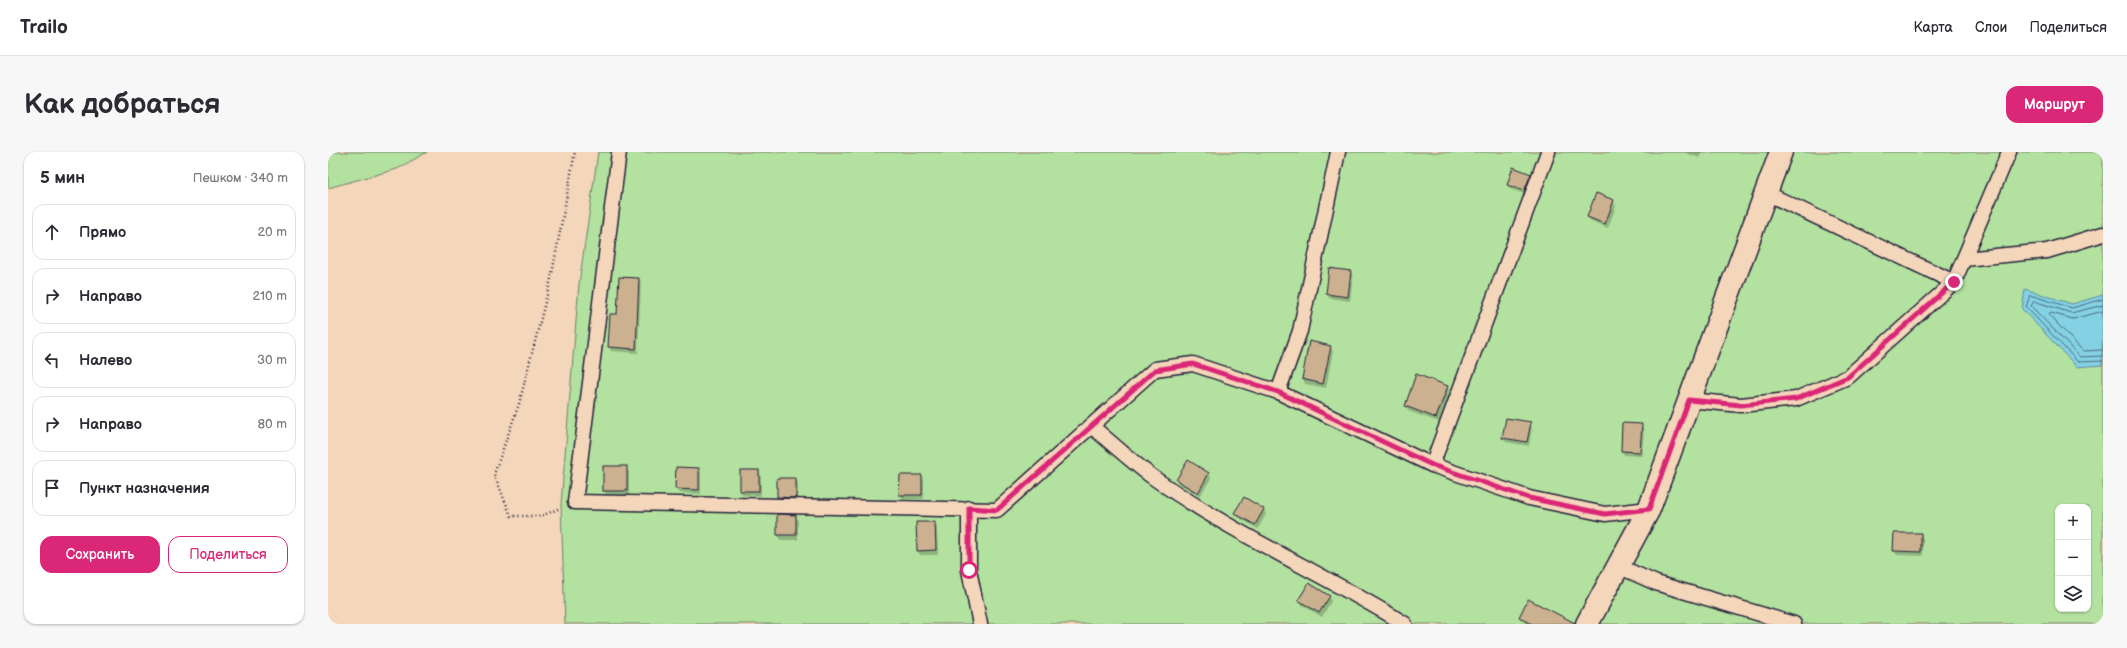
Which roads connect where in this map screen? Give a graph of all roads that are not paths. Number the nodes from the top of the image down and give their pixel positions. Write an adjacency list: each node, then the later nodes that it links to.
1 (619, 152): 14 (lane)
2 (1338, 152): 10 (lane)
3 (1548, 152): 13 (lane)
4 (1781, 152): 6 (street)
5 (2009, 152): 8 (lane)
6 (1766, 193): 9 (lane); 11 (street)
7 (2103, 234): 8 (lane)
8 (1964, 259): 9 (lane)
9 (1954, 282): 11 (lane)
10 (1278, 392): 12 (lane); 13 (lane)
11 (1689, 400): 15 (street)
12 (1091, 426): 14 (lane); 18 (lane)
13 (1432, 465): 15 (lane)
14 (969, 508): 17 (lane)
15 (1649, 509): 16 (street)
16 (1618, 566): 19 (street); 20 (lane)
17 (980, 623)
18 (1405, 624)
19 (1587, 624)
20 (1794, 624)

